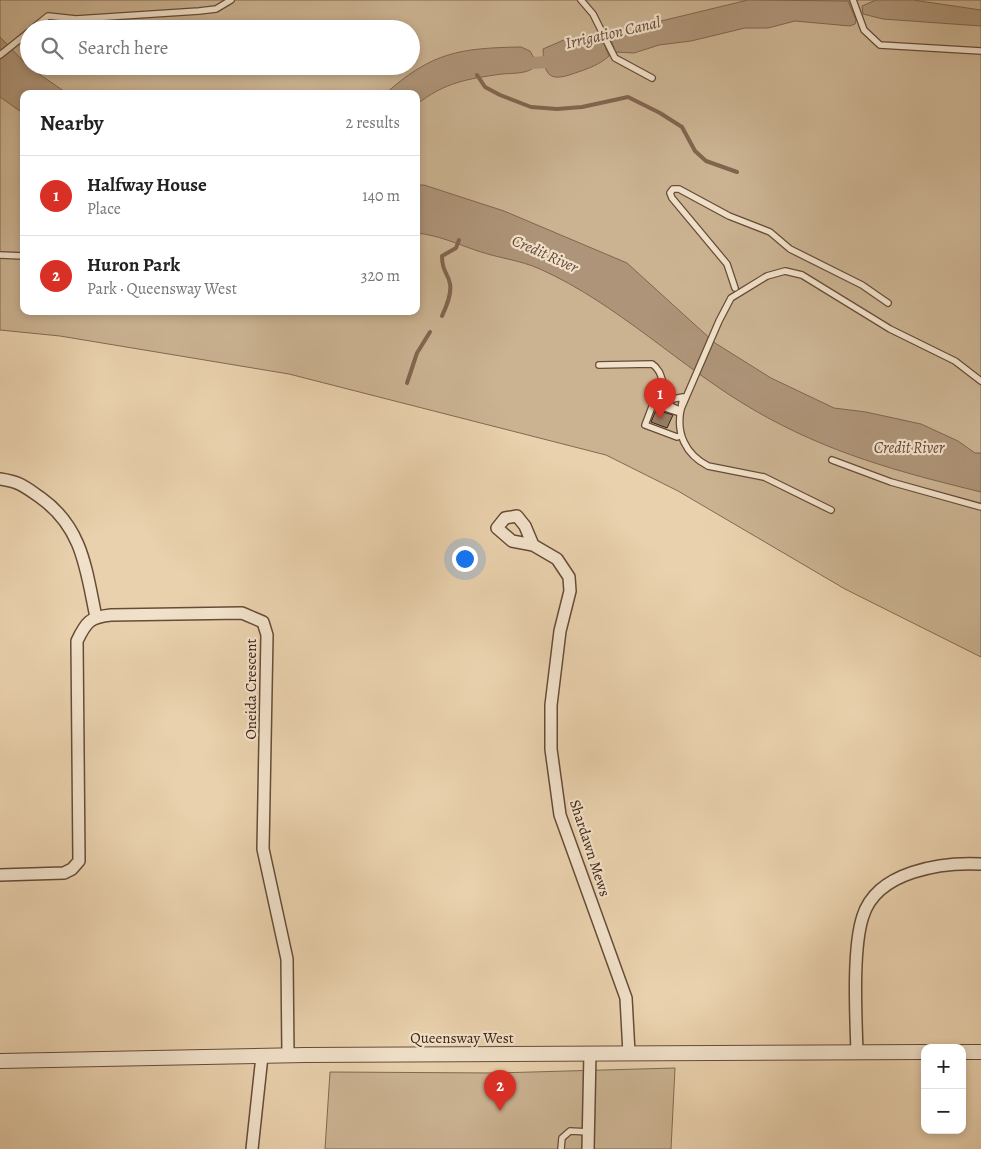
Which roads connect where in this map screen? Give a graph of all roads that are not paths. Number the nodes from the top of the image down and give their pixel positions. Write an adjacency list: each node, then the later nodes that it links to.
1 (231, 0): 4 (lane)
2 (581, 0): 8 (lane)
3 (853, 0): 6 (lane)
4 (43, 20)
5 (20, 39): 7 (lane)
6 (981, 51)
7 (0, 55)
8 (652, 78)
9 (0, 255): 10 (lane)
10 (20, 256)
11 (736, 288): 12 (lane)
12 (888, 303)
13 (599, 366): 16 (lane)
14 (981, 381): 16 (lane)
15 (654, 402): 17 (lane)
16 (681, 409): 17 (lane)
17 (680, 436): 21 (lane)
18 (832, 460): 20 (lane)
19 (0, 479): 23 (street)
20 (981, 507)
21 (830, 510)
22 (533, 545): 30 (street, Shardawn Mews)
23 (96, 617): 25 (street); 32 (street, Oneida Crescent)
24 (981, 864): 31 (street)
25 (0, 875)
26 (921, 1052): 31 (street, Queensway West)
27 (966, 1052): 28 (street)
28 (981, 1052)
29 (590, 1053): 30 (street, Queensway West); 32 (street, Queensway West); 35 (street)
30 (629, 1053): 31 (street, Queensway West)
31 (857, 1053)
32 (288, 1055): 33 (street, Queensway West)
33 (262, 1056): 34 (street, Queensway West); 36 (street)
34 (0, 1061)
35 (589, 1132): 37 (lane); 38 (street)
36 (252, 1149)
37 (561, 1149)
38 (588, 1149)

